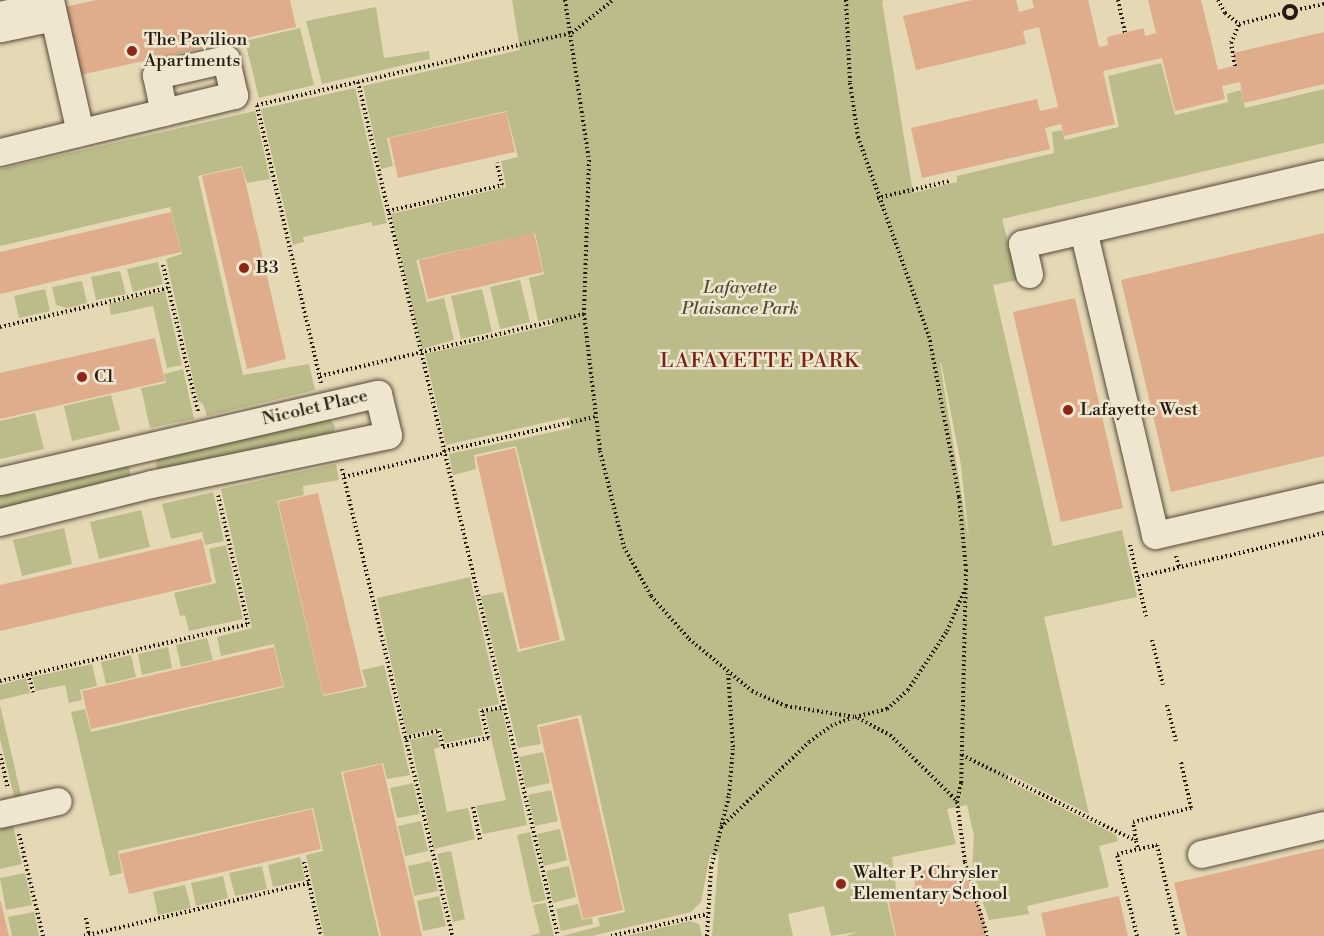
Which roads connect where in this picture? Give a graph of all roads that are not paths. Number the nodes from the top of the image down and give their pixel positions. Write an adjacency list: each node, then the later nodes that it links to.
1 (48, 8): 2 (street); 3 (street); 5 (street)
2 (0, 15)
3 (0, 28)
4 (164, 112): 5 (street)
5 (80, 132): 6 (street)
6 (0, 152)
7 (1324, 174): 8 (street)
8 (1083, 230): 9 (street); 13 (street)
9 (1029, 274)
10 (146, 447): 11 (street, Nicolet Place); 12 (street); 12 (street, Nicolet Place)
11 (0, 481)
12 (151, 484): 14 (street, Nicolet Place)
13 (1324, 496)
14 (0, 522)
15 (58, 801): 16 (street)
16 (7, 812)
17 (1324, 825): 18 (street)
18 (1201, 854)

